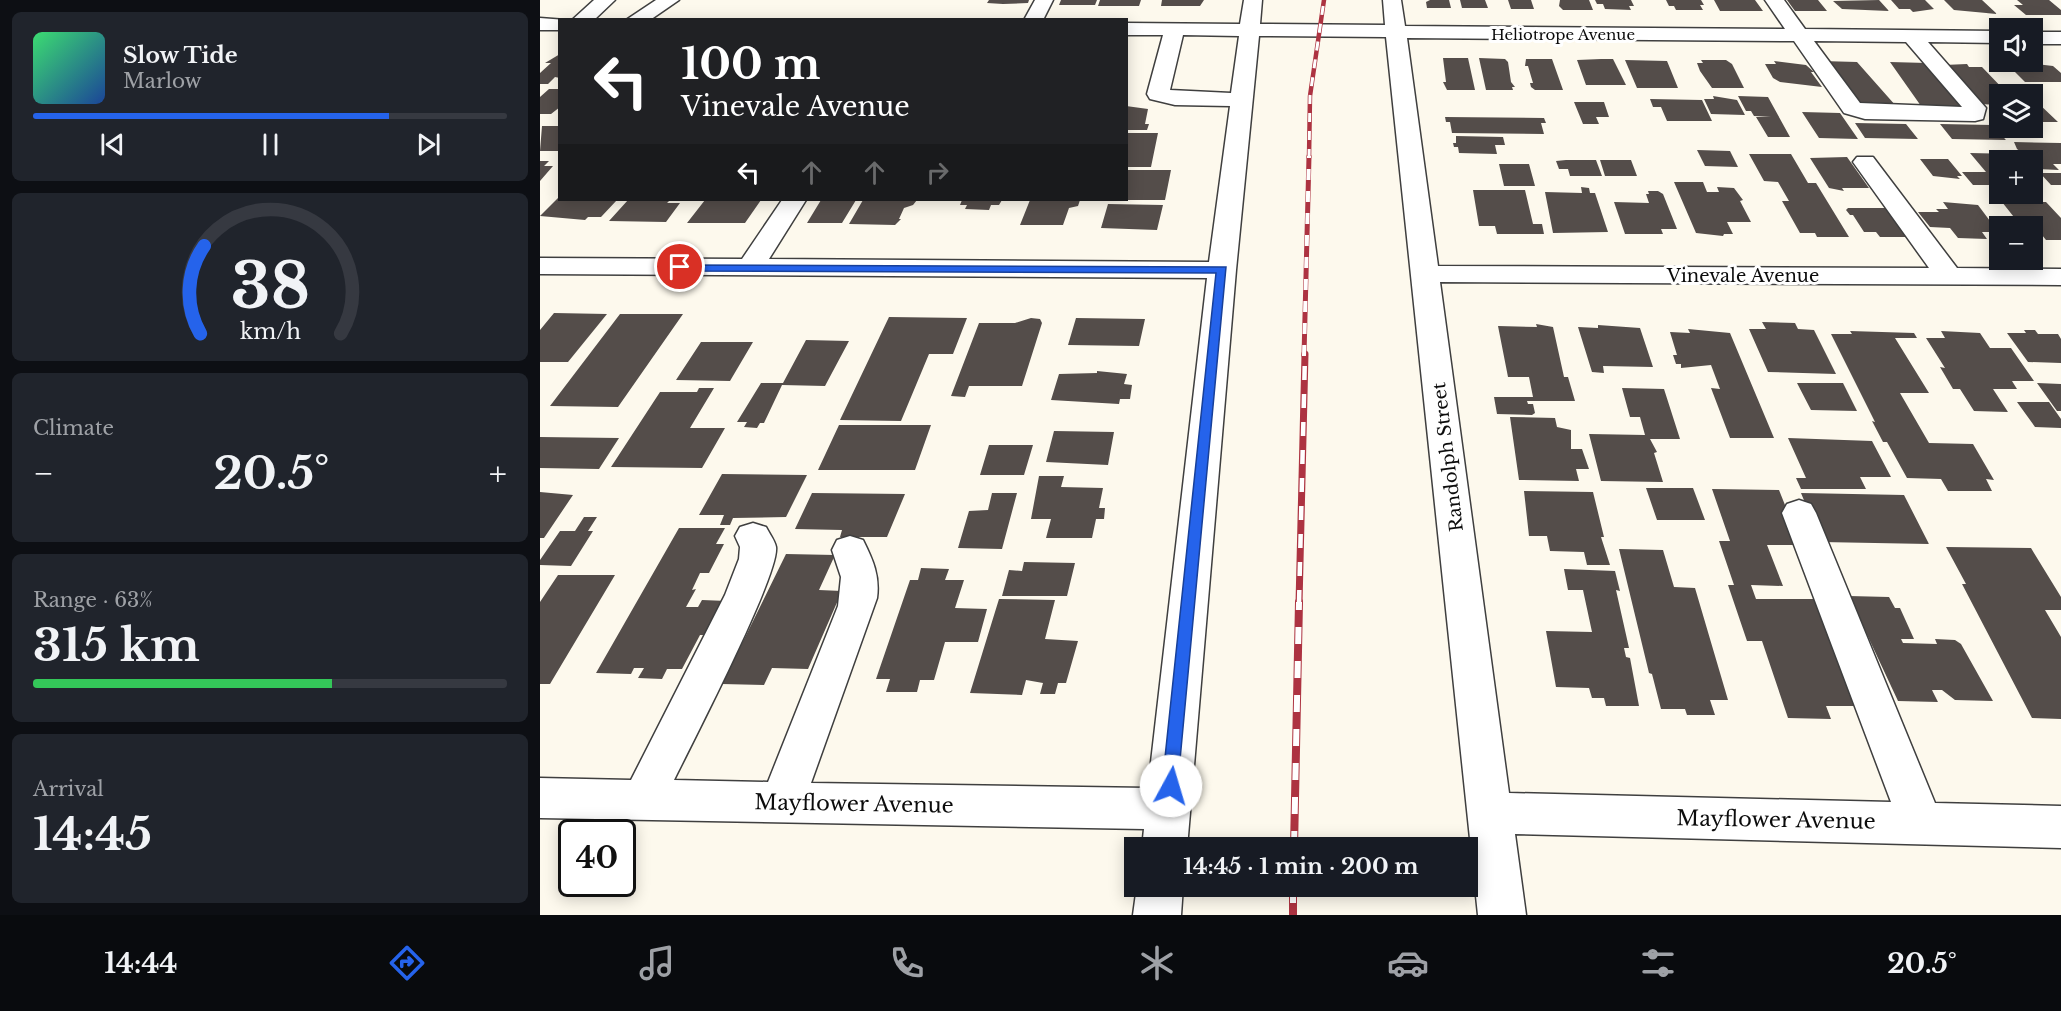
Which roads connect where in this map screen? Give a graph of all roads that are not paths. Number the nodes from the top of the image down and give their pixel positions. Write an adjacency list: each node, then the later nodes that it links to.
1 (606, 0): 7 (street)
2 (670, 0): 8 (street)
3 (1044, 0): 9 (street)
4 (1392, 0): 14 (street, Randolph Street)
5 (1774, 0): 15 (street)
6 (1252, 15): 13 (street, Heliotrope Avenue); 14 (street, Heliotrope Avenue); 20 (street)
7 (584, 18)
8 (638, 18)
9 (1034, 18)
10 (540, 24): 11 (street)
11 (558, 24)
12 (1128, 29): 13 (street, Heliotrope Avenue)
13 (1175, 29): 20 (street)
14 (1395, 32): 15 (street, Heliotrope Avenue); 26 (street, Randolph Street)
15 (1799, 35): 16 (street, Heliotrope Avenue); 16 (street)
16 (1911, 36): 17 (street, Heliotrope Avenue)
17 (1989, 37)
18 (2043, 38): 19 (street)
19 (2061, 38)
20 (1241, 100): 25 (street)
21 (1865, 162): 27 (street)
22 (793, 201): 24 (street)
23 (540, 266): 24 (street)
24 (750, 268): 25 (street)
25 (1222, 270): 38 (street)
26 (1426, 274): 27 (street, Vinevale Avenue); 35 (street, Randolph Street)
27 (1949, 277): 28 (street, Vinevale Avenue)
28 (2061, 277)
29 (1799, 513): 36 (street)
30 (753, 536): 33 (street)
31 (850, 550): 34 (street)
32 (540, 799): 33 (street, Mayflower Avenue)
33 (643, 800): 34 (street, Mayflower Avenue)
34 (782, 802): 38 (street, Mayflower Avenue)
35 (1491, 813): 36 (street, Mayflower Avenue); 41 (street, Randolph Street)
36 (1921, 824): 37 (street, Mayflower Avenue)
37 (2061, 827)
38 (1167, 828)
39 (1159, 897): 40 (street)
40 (1157, 915)
41 (1502, 915)

